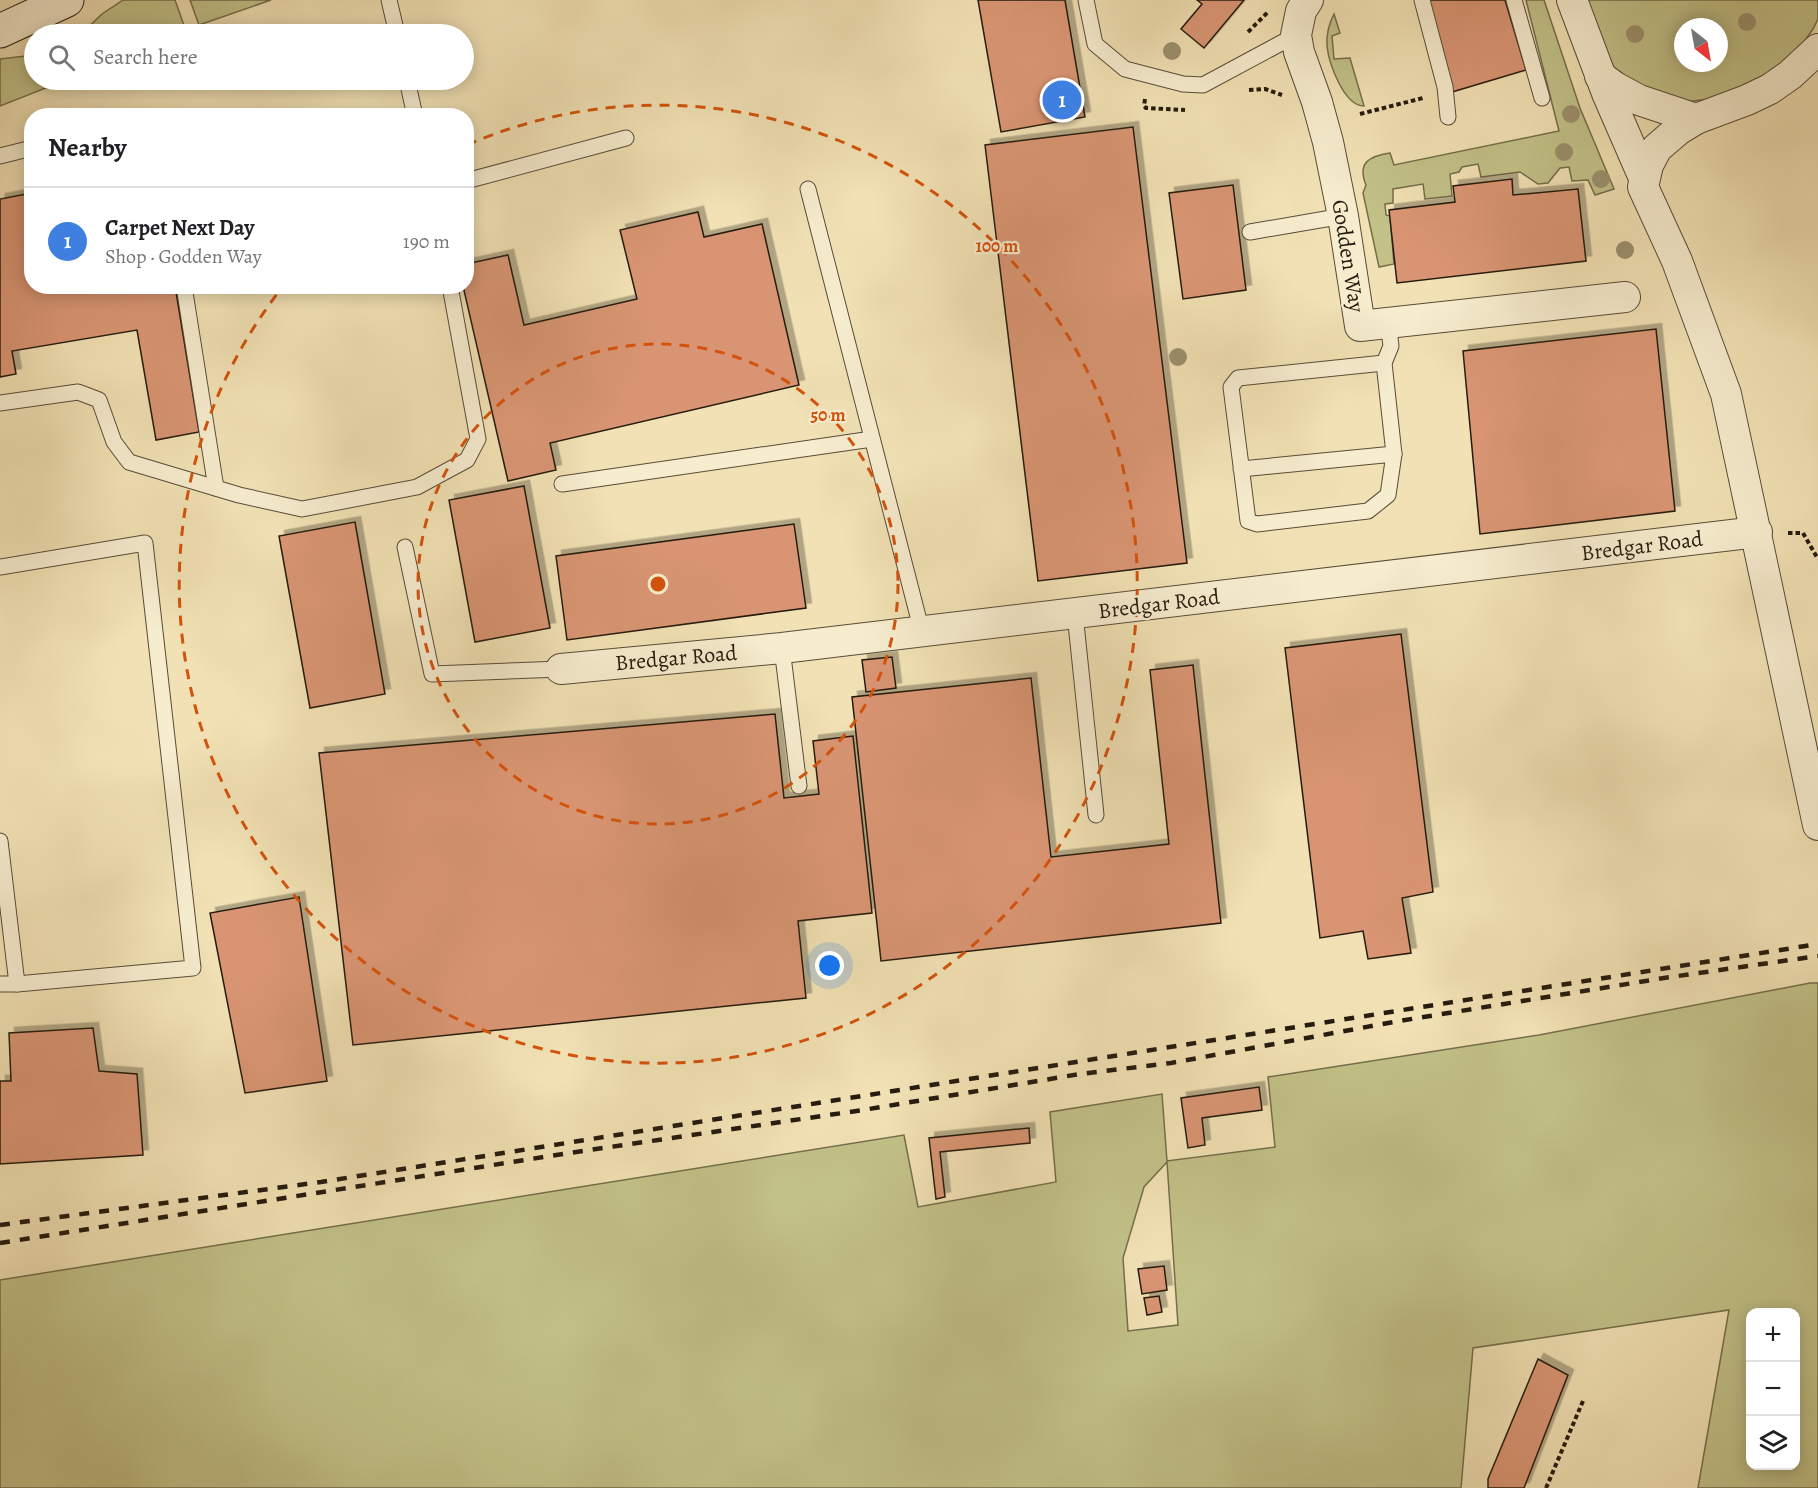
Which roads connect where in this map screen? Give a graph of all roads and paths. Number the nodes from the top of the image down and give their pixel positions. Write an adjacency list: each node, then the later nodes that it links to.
1 (389, 0): 9 (lane)
2 (1086, 0): 11 (lane)
3 (1308, 0): 11 (street, Godden Way)
4 (1422, 0): 16 (lane)
5 (1515, 0): 17 (lane)
6 (1572, 0): 14 (street)
7 (50, 3): 10 (street)
8 (1272, 7): 12 (path)
9 (395, 24)
10 (0, 31)
11 (1296, 35): 28 (street, Godden Way)
12 (1242, 36)
13 (1818, 49): 21 (street)
14 (1600, 76): 21 (street); 25 (street)
15 (409, 90): 18 (lane)
16 (1446, 93): 19 (path); 20 (lane)
17 (1542, 98)
18 (413, 108)
19 (1360, 114)
20 (1448, 117)
21 (1696, 119): 25 (street)
22 (626, 138): 26 (lane)
23 (24, 150): 24 (lane)
24 (0, 156)
25 (1644, 178): 41 (street)
26 (474, 179)
27 (808, 189): 36 (lane)
28 (1343, 216): 29 (lane); 33 (street, Godden Way)
29 (1250, 232)
30 (185, 294): 40 (lane)
31 (451, 294): 40 (lane)
32 (1625, 297): 33 (street, Godden Way)
33 (1389, 322): 34 (lane)
34 (1384, 363): 37 (lane); 38 (lane)
35 (0, 403): 40 (lane)
36 (872, 439): 39 (lane); 46 (lane)
37 (1394, 454): 38 (lane); 38 (lane)
38 (1242, 469)
39 (562, 484)
40 (216, 488)
41 (1757, 532): 43 (path); 45 (street, Bredgar Road); 51 (street)
42 (405, 547): 48 (lane)
43 (1818, 559)
44 (0, 567): 55 (lane)
45 (1075, 614): 46 (street, Bredgar Road); 50 (lane)
46 (922, 632): 47 (street, Bredgar Road)
47 (782, 648): 48 (street, Bredgar Road); 49 (lane)
48 (561, 669)
49 (799, 786)
50 (1096, 815)
51 (1818, 825)
52 (0, 841): 53 (lane)
53 (3, 896): 55 (lane)
54 (0, 984): 55 (lane)
55 (17, 984)
56 (1583, 1401): 57 (path)
57 (1546, 1488)

